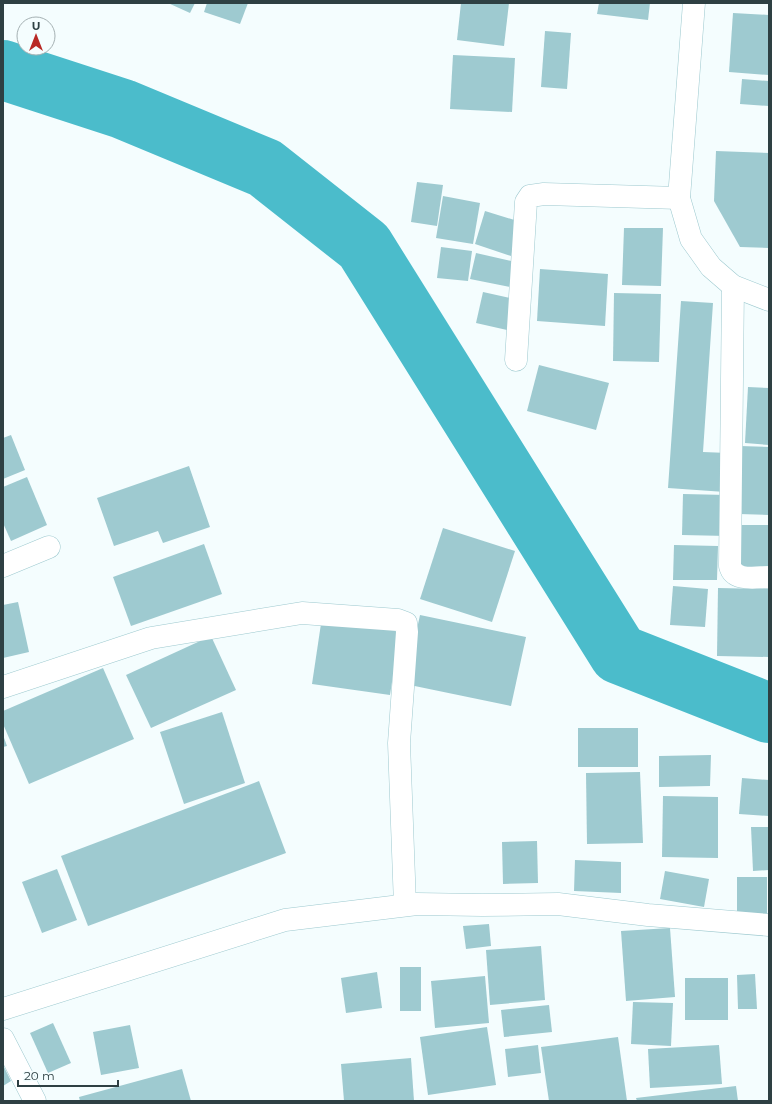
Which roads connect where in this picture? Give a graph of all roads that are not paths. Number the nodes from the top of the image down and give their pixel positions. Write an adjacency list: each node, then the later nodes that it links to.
1 (694, 3): 2 (street)
2 (679, 198): 3 (street); 5 (street)
3 (733, 286): 4 (street); 8 (street)
4 (769, 300)
5 (516, 360)
6 (49, 547): 7 (street)
7 (3, 566)
8 (769, 577)
9 (3, 688): 10 (street)
10 (404, 905): 11 (street); 12 (street)
11 (769, 925)
12 (3, 1009)
13 (3, 1039): 14 (street)
14 (35, 1101)

